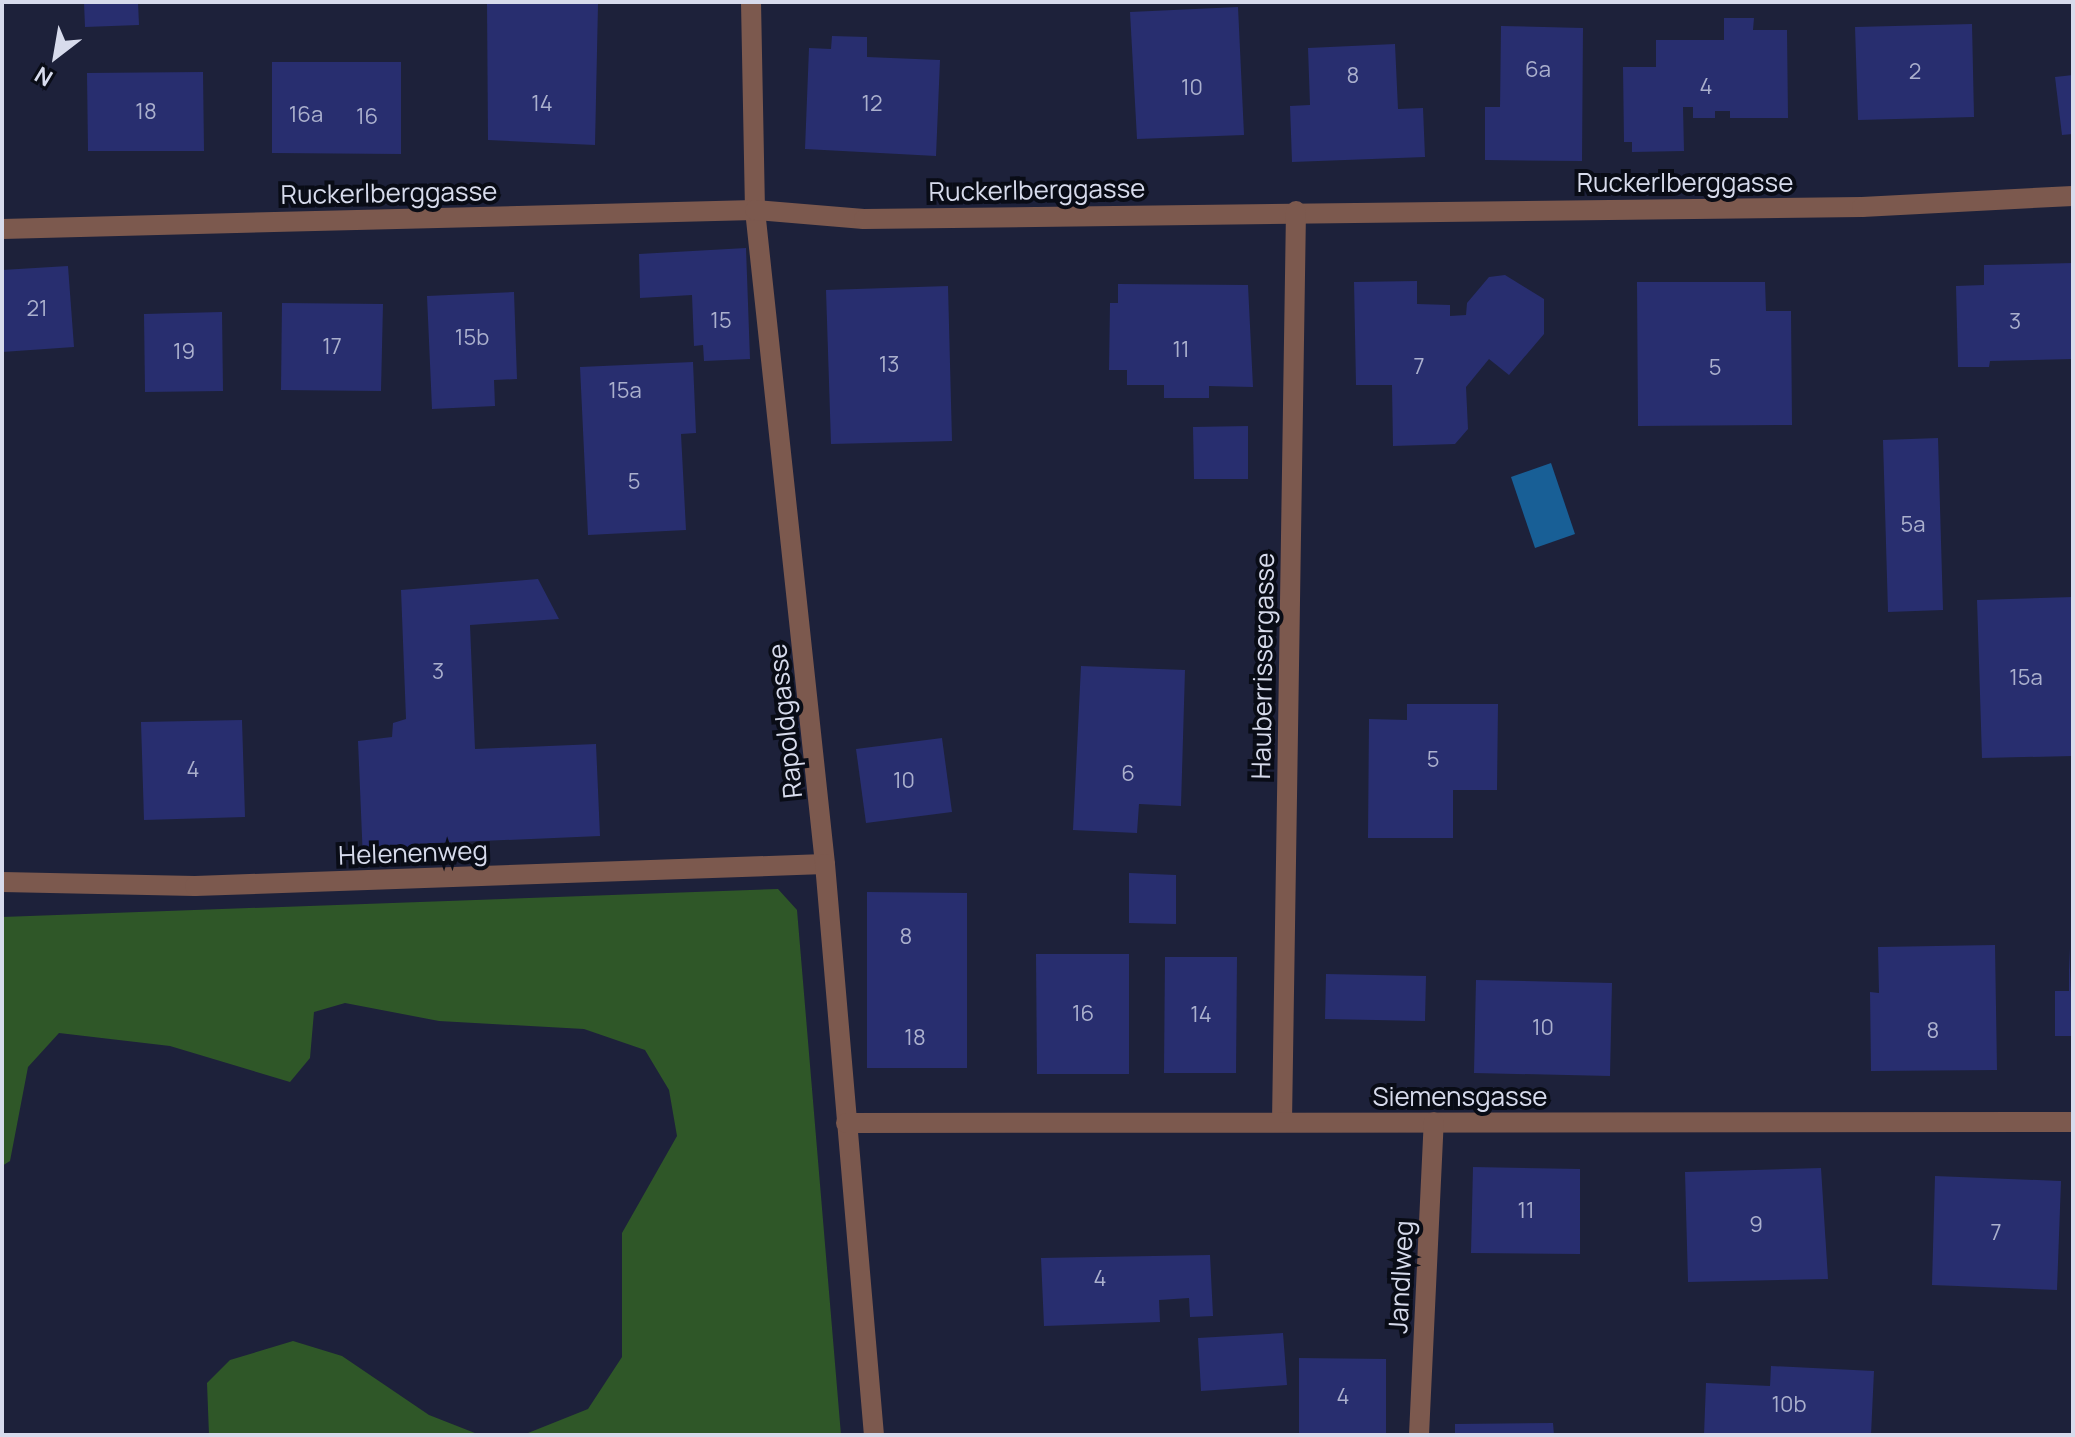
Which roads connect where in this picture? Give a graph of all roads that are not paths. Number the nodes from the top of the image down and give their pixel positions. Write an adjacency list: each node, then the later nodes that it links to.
1 (751, 2): 3 (street, Rapoldgasse)
2 (2073, 196): 4 (street, Ruckerlberggasse)
3 (755, 210): 4 (street, Ruckerlberggasse); 5 (street, Ruckerlberggasse); 6 (street, Rapoldgasse)
4 (1296, 211): 8 (street, Hauberrissergasse)
5 (2, 229)
6 (825, 864): 7 (street, Helenenweg); 11 (street, Rapoldgasse)
7 (2, 882)
8 (1282, 1122): 9 (street, Siemensgasse); 11 (street, Siemensgasse)
9 (1434, 1122): 10 (street, Siemensgasse); 13 (street, Jandlweg)
10 (2073, 1122)
11 (846, 1123): 12 (street, Rapoldgasse)
12 (874, 1435)
13 (1419, 1435)

